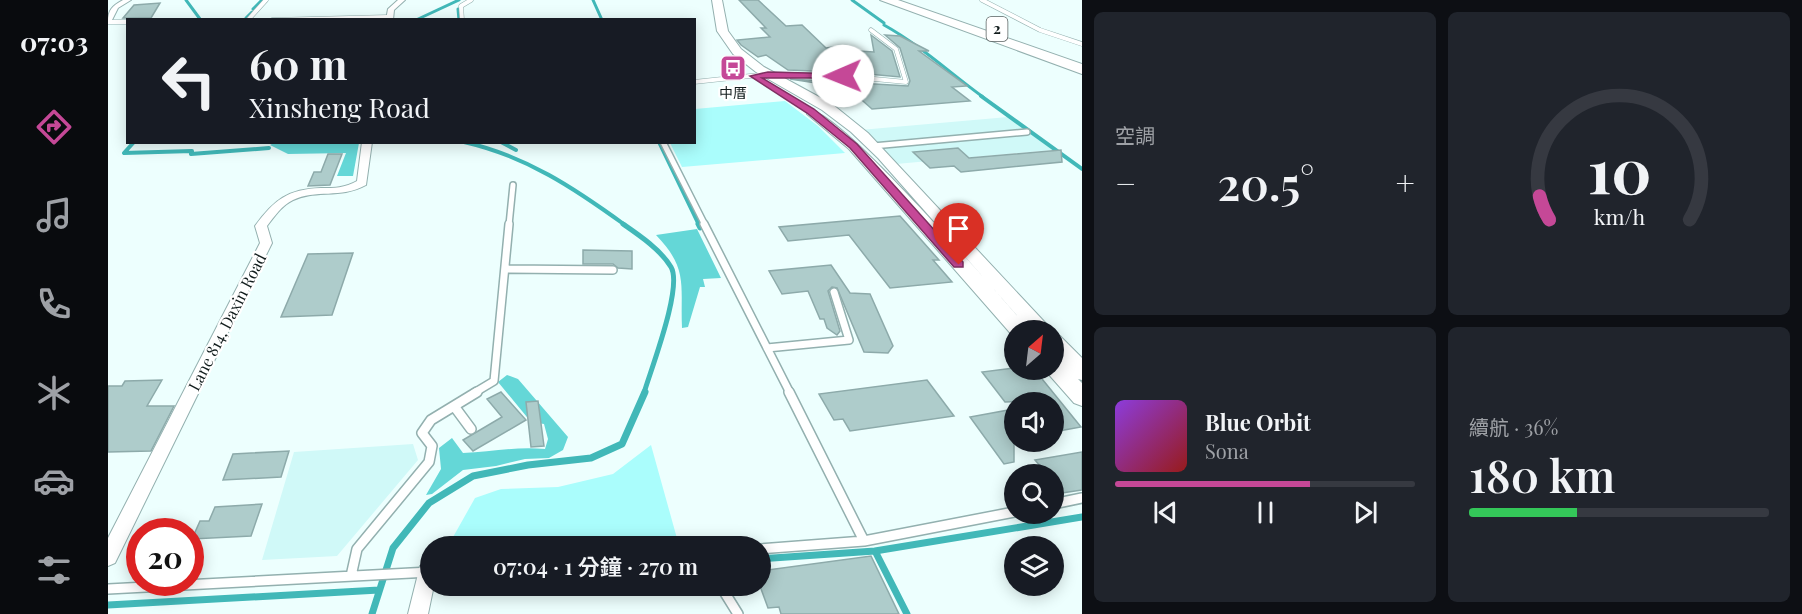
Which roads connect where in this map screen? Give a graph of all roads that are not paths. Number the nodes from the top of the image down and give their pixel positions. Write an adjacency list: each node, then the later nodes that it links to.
1 (129, 0): 15 (street)
2 (266, 0): 11 (lane)
3 (402, 0): 12 (street)
4 (471, 0): 13 (lane)
5 (706, 0): 23 (main road)
6 (717, 0): 23 (main road)
7 (869, 0): 18 (highway)
8 (886, 0): 18 (highway, 2)
9 (913, 0): 21 (highway, 2)
10 (982, 0): 19 (lane)
11 (250, 18)
12 (389, 18)
13 (462, 18)
14 (987, 19): 21 (highway)
15 (108, 21): 16 (lane)
16 (126, 22)
17 (872, 30): 24 (lane)
18 (988, 36): 22 (highway, 2)
19 (1082, 44)
20 (854, 51): 24 (lane)
21 (1082, 55)
22 (1082, 69)
23 (761, 75): 24 (lane); 25 (lane); 29 (main road); 34 (main road)
24 (843, 76)
25 (696, 82)
26 (1027, 132): 29 (lane)
27 (367, 144): 48 (street, Lane 814, Daxin Road)
28 (664, 144): 36 (lane)
29 (873, 146): 35 (main road)
30 (513, 185): 31 (lane)
31 (506, 269): 32 (lane); 41 (lane)
32 (613, 270)
33 (834, 292): 36 (lane)
34 (1010, 320)
35 (1033, 320)
36 (767, 348): 46 (lane)
37 (1064, 353): 38 (main road)
38 (1082, 372)
39 (1064, 377): 40 (main road)
40 (1082, 396)
41 (454, 406): 42 (lane); 50 (lane)
42 (471, 429)
43 (1082, 498): 44 (lane)
44 (1064, 502)
45 (1004, 514): 46 (lane)
46 (864, 541): 47 (lane)
47 (771, 548)
48 (108, 557)
49 (420, 572): 50 (lane)
50 (351, 576): 51 (lane)
51 (108, 589)
52 (423, 596): 54 (street)
53 (727, 596): 55 (lane)
54 (418, 614)
55 (738, 614)

